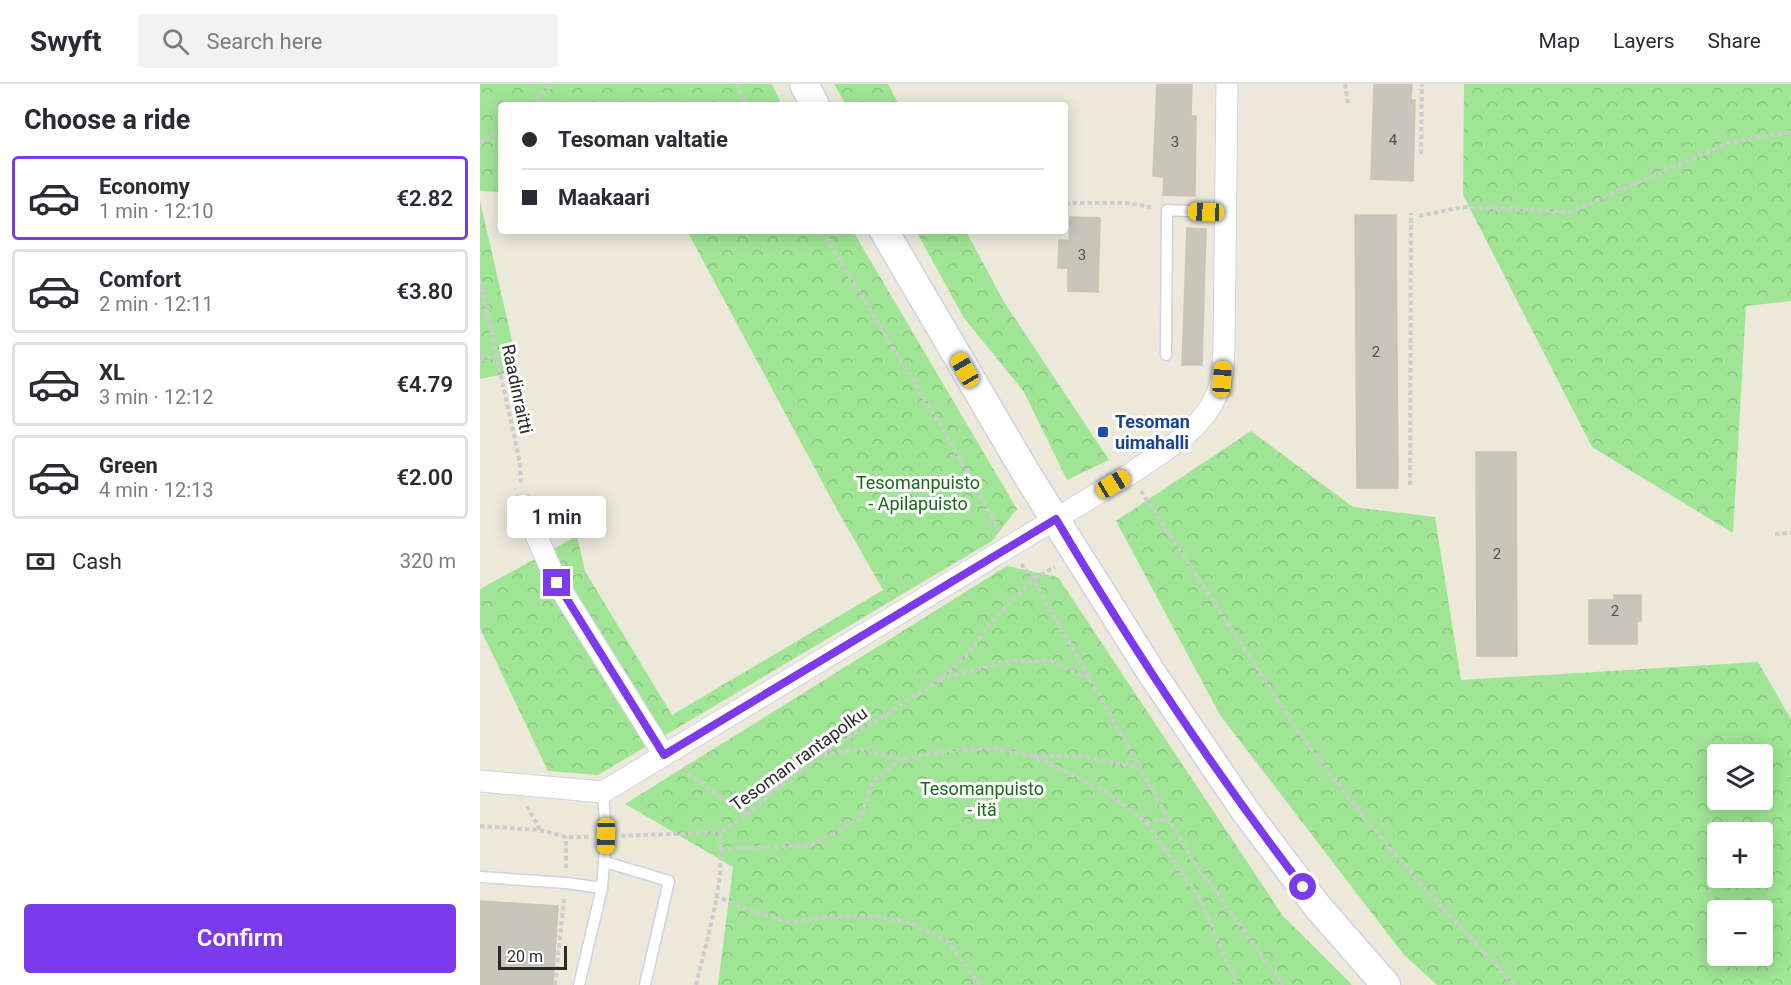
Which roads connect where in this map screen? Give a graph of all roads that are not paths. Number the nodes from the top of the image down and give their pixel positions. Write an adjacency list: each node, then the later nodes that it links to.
1 (804, 84): 3 (main road)
2 (1227, 84): 4 (street)
3 (813, 102)
4 (1226, 213): 6 (lane); 8 (street)
5 (886, 234): 8 (main road)
6 (1166, 355)
7 (523, 505): 9 (street)
8 (1056, 519): 9 (street); 17 (main road)
9 (670, 752): 11 (street)
10 (480, 781): 11 (street)
11 (603, 792): 12 (lane)
12 (605, 862): 14 (lane); 16 (lane)
13 (480, 877): 14 (lane)
14 (602, 888): 15 (lane)
15 (579, 985)
16 (645, 985)
17 (1386, 985)

